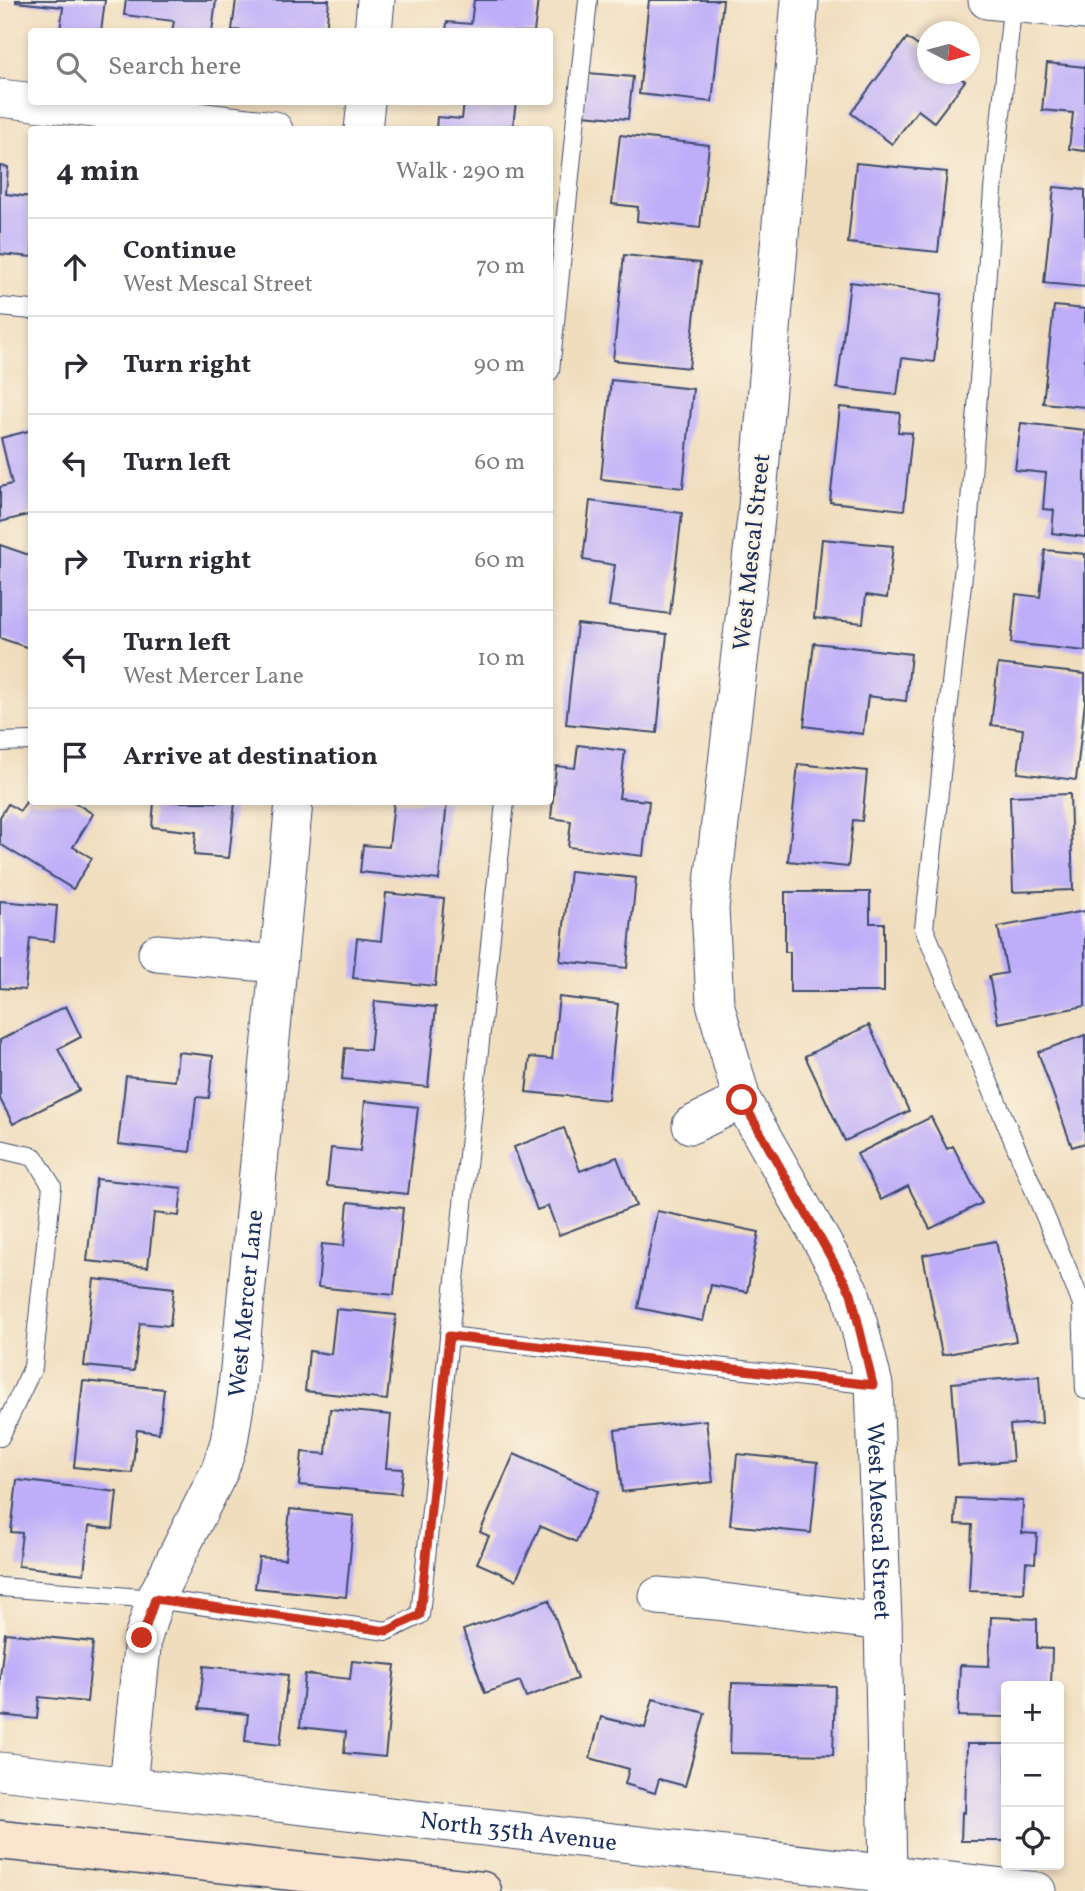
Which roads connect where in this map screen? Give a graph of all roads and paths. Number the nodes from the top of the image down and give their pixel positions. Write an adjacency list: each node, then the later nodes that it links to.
1 (376, 0): 6 (street)
2 (588, 0): 15 (lane)
3 (800, 0): 22 (street, West Mescal Street)
4 (1004, 1): 5 (street); 27 (lane)
5 (1085, 11)
6 (373, 28)
7 (0, 99): 8 (street)
8 (28, 102)
9 (53, 105): 11 (street)
10 (366, 105): 12 (street)
11 (239, 126)
12 (363, 126)
13 (0, 307): 14 (lane)
14 (28, 310)
15 (553, 342)
16 (28, 741): 17 (lane)
17 (0, 742)
18 (294, 805): 21 (street, West Mercer Lane)
19 (505, 805): 25 (lane)
20 (158, 953): 21 (street)
21 (277, 964): 31 (street, West Mercer Lane)
22 (742, 1100): 23 (street); 26 (street, West Mescal Street)
23 (691, 1125)
24 (0, 1149): 28 (lane)
25 (449, 1336): 26 (lane); 31 (lane)
26 (873, 1385): 32 (street, West Mescal Street)
27 (1085, 1390)
28 (0, 1437)
29 (0, 1587): 31 (lane)
30 (659, 1596): 32 (street)
31 (155, 1599): 34 (street, West Mercer Lane)
32 (883, 1622): 36 (street, West Mescal Street)
33 (0, 1771): 34 (street, North 35th Avenue)
34 (128, 1785): 36 (street, North 35th Avenue)
35 (0, 1840): 37 (main road)
36 (887, 1882): 39 (street, North 35th Avenue)
37 (408, 1887): 38 (main road)
38 (482, 1891)
39 (1037, 1891)

